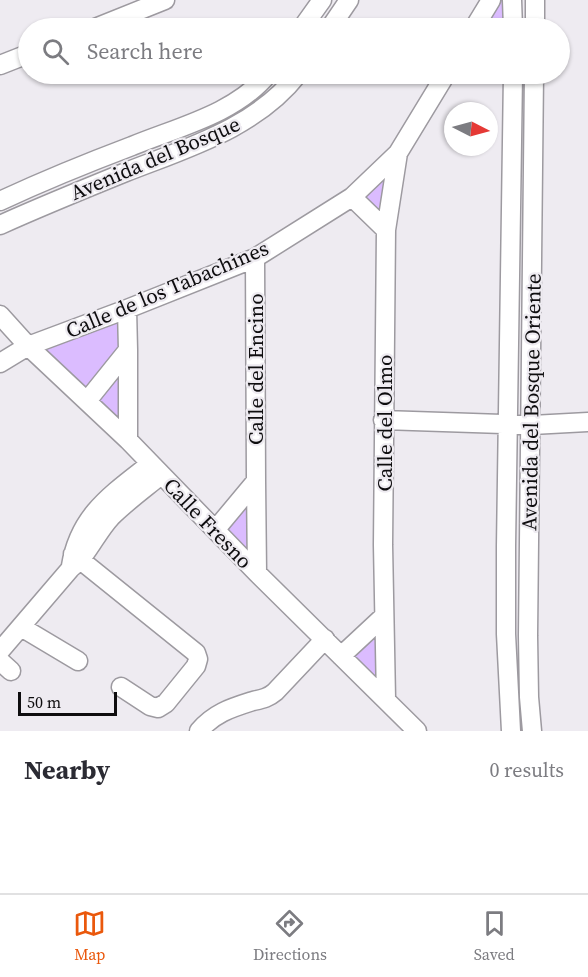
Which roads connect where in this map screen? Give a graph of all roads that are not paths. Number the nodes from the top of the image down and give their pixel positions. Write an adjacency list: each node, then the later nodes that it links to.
1 (165, 0): 7 (street)
2 (322, 0): 8 (street)
3 (349, 0): 9 (street)
4 (491, 0): 10 (street)
5 (512, 0): 11 (street)
6 (535, 0): 12 (street)
7 (120, 18)
8 (309, 18)
9 (337, 18)
10 (480, 18)
11 (513, 18)
12 (535, 18)
13 (18, 58): 14 (street)
14 (0, 65)
15 (260, 84): 22 (street, Avenida del Bosque)
16 (289, 84): 23 (street, Avenida del Bosque)
17 (440, 84): 20 (street, Calle de los Tabachines)
18 (513, 84): 34 (street, Avenida del Bosque Oriente)
19 (534, 84): 35 (street, Avenida del Bosque Oriente)
20 (398, 153): 21 (street, Calle de los Tabachines); 24 (street, Calle del Olmo)
21 (352, 197): 24 (street); 25 (street, Calle de los Tabachines)
22 (0, 201)
23 (0, 225)
24 (386, 230): 32 (street, Calle del Olmo)
25 (255, 258): 26 (street, Calle de los Tabachines); 38 (street, Calle del Encino)
26 (127, 309): 28 (street, Calle de los Tabachines); 29 (street)
27 (0, 315): 28 (street, Calle Fresno)
28 (28, 346): 30 (street, Calle de los Tabachines); 31 (street, Calle Fresno)
29 (128, 350): 31 (street); 36 (street)
30 (0, 363)
31 (87, 400): 36 (street, Calle Fresno)
32 (383, 420): 34 (street); 42 (street, Calle del Olmo)
33 (588, 422): 35 (street)
34 (508, 424): 35 (street); 52 (street, Avenida del Bosque Oriente)
35 (532, 425): 53 (street, Avenida del Bosque Oriente)
36 (128, 440): 37 (street, Calle Fresno)
37 (155, 469): 39 (street, Calle Fresno); 40 (street)
38 (256, 481): 39 (street); 41 (street, Calle del Encino)
39 (216, 529): 41 (street, Calle Fresno)
40 (75, 561): 43 (street); 48 (street)
41 (257, 573): 44 (street, Calle Fresno)
42 (384, 616): 46 (street); 49 (street, Calle del Olmo)
43 (21, 627): 45 (street); 47 (street)
44 (324, 639): 46 (street, Calle Fresno); 50 (street)
45 (0, 651)
46 (341, 656): 49 (street, Calle Fresno)
47 (78, 661)
48 (121, 687)
49 (386, 699): 51 (street, Calle Fresno)
50 (199, 731)
51 (417, 731)
52 (511, 731)
53 (532, 731)

